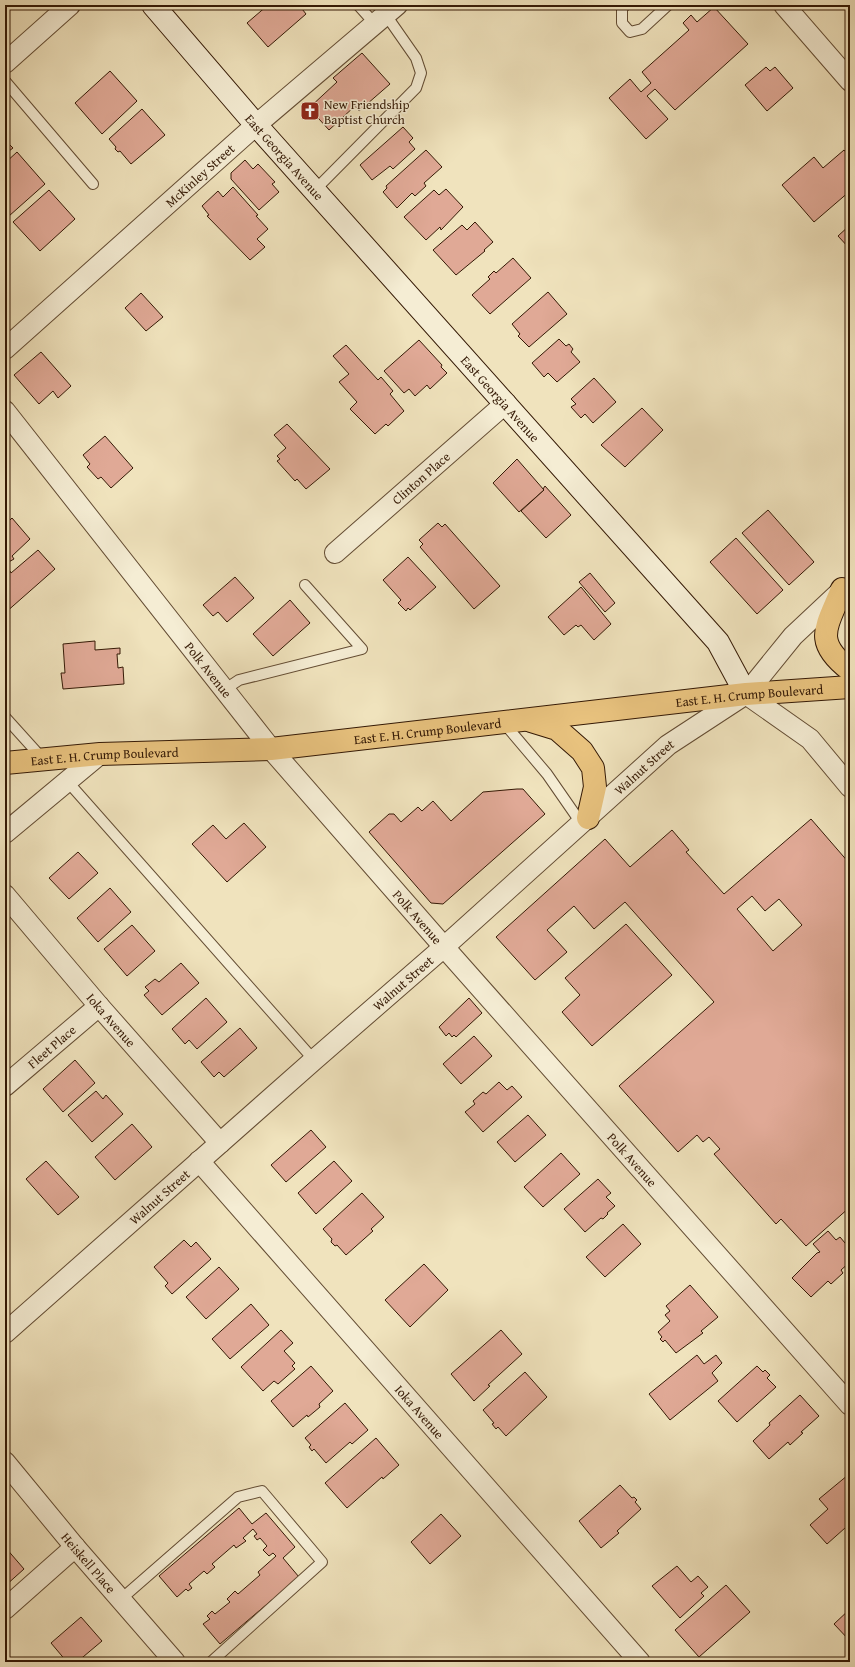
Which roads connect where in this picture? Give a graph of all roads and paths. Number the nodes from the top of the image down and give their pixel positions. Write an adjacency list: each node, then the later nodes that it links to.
1 (70, 5): 8 (street)
2 (153, 5): 11 (street, East Georgia Avenue)
3 (358, 5): 7 (lane)
4 (626, 5): 5 (lane)
5 (668, 5)
6 (793, 8): 10 (street)
7 (386, 15): 11 (street, McKinley Street); 13 (lane)
8 (5, 64)
9 (5, 81): 12 (lane)
10 (850, 81)
11 (256, 125): 13 (street, East Georgia Avenue); 14 (street, McKinley Street)
12 (93, 184)
13 (315, 190): 15 (street, East Georgia Avenue)
14 (5, 349)
15 (506, 403): 17 (street, Clinton Place); 23 (street, East Georgia Avenue)
16 (5, 411): 22 (street, Polk Avenue)
17 (335, 553)
18 (305, 585): 22 (lane)
19 (848, 585): 20 (main road); 23 (street, Walnut Street)
20 (850, 670)
21 (850, 687): 23 (main road, East E. H. Crump Boulevard)
22 (224, 690): 27 (street, Polk Avenue)
23 (746, 694): 25 (main road, East E. H. Crump Boulevard); 32 (street, East Georgia Avenue); 33 (street, Walnut Street)
24 (5, 716): 29 (lane)
25 (524, 719): 26 (main road, East E. H. Crump Boulevard); 33 (main road)
26 (503, 722): 27 (main road, East E. H. Crump Boulevard); 33 (lane)
27 (271, 749): 28 (main road, East E. H. Crump Boulevard); 36 (street, Polk Avenue)
28 (100, 754): 29 (main road, East E. H. Crump Boulevard); 31 (street)
29 (42, 759): 30 (main road, East E. H. Crump Boulevard)
30 (5, 763)
31 (68, 782): 34 (street); 38 (lane)
32 (850, 786)
33 (584, 820): 36 (street, Walnut Street)
34 (5, 833)
35 (5, 895): 37 (street, Ioka Avenue)
36 (444, 947): 38 (street, Walnut Street); 43 (street, Polk Avenue)
37 (99, 1006): 39 (street, Fleet Place); 40 (street, Ioka Avenue)
38 (314, 1060): 40 (street, Walnut Street)
39 (5, 1086)
40 (220, 1143): 41 (street, Walnut Street)
41 (199, 1161): 42 (street, Walnut Street); 50 (street, Ioka Avenue)
42 (5, 1333)
43 (850, 1405)
44 (5, 1462): 45 (street, Heiskell Place)
45 (75, 1547): 46 (street, Heiskell Place); 47 (street)
46 (120, 1600): 48 (street, Heiskell Place); 49 (lane)
47 (5, 1609)
48 (175, 1662)
49 (211, 1662)
50 (640, 1662)

